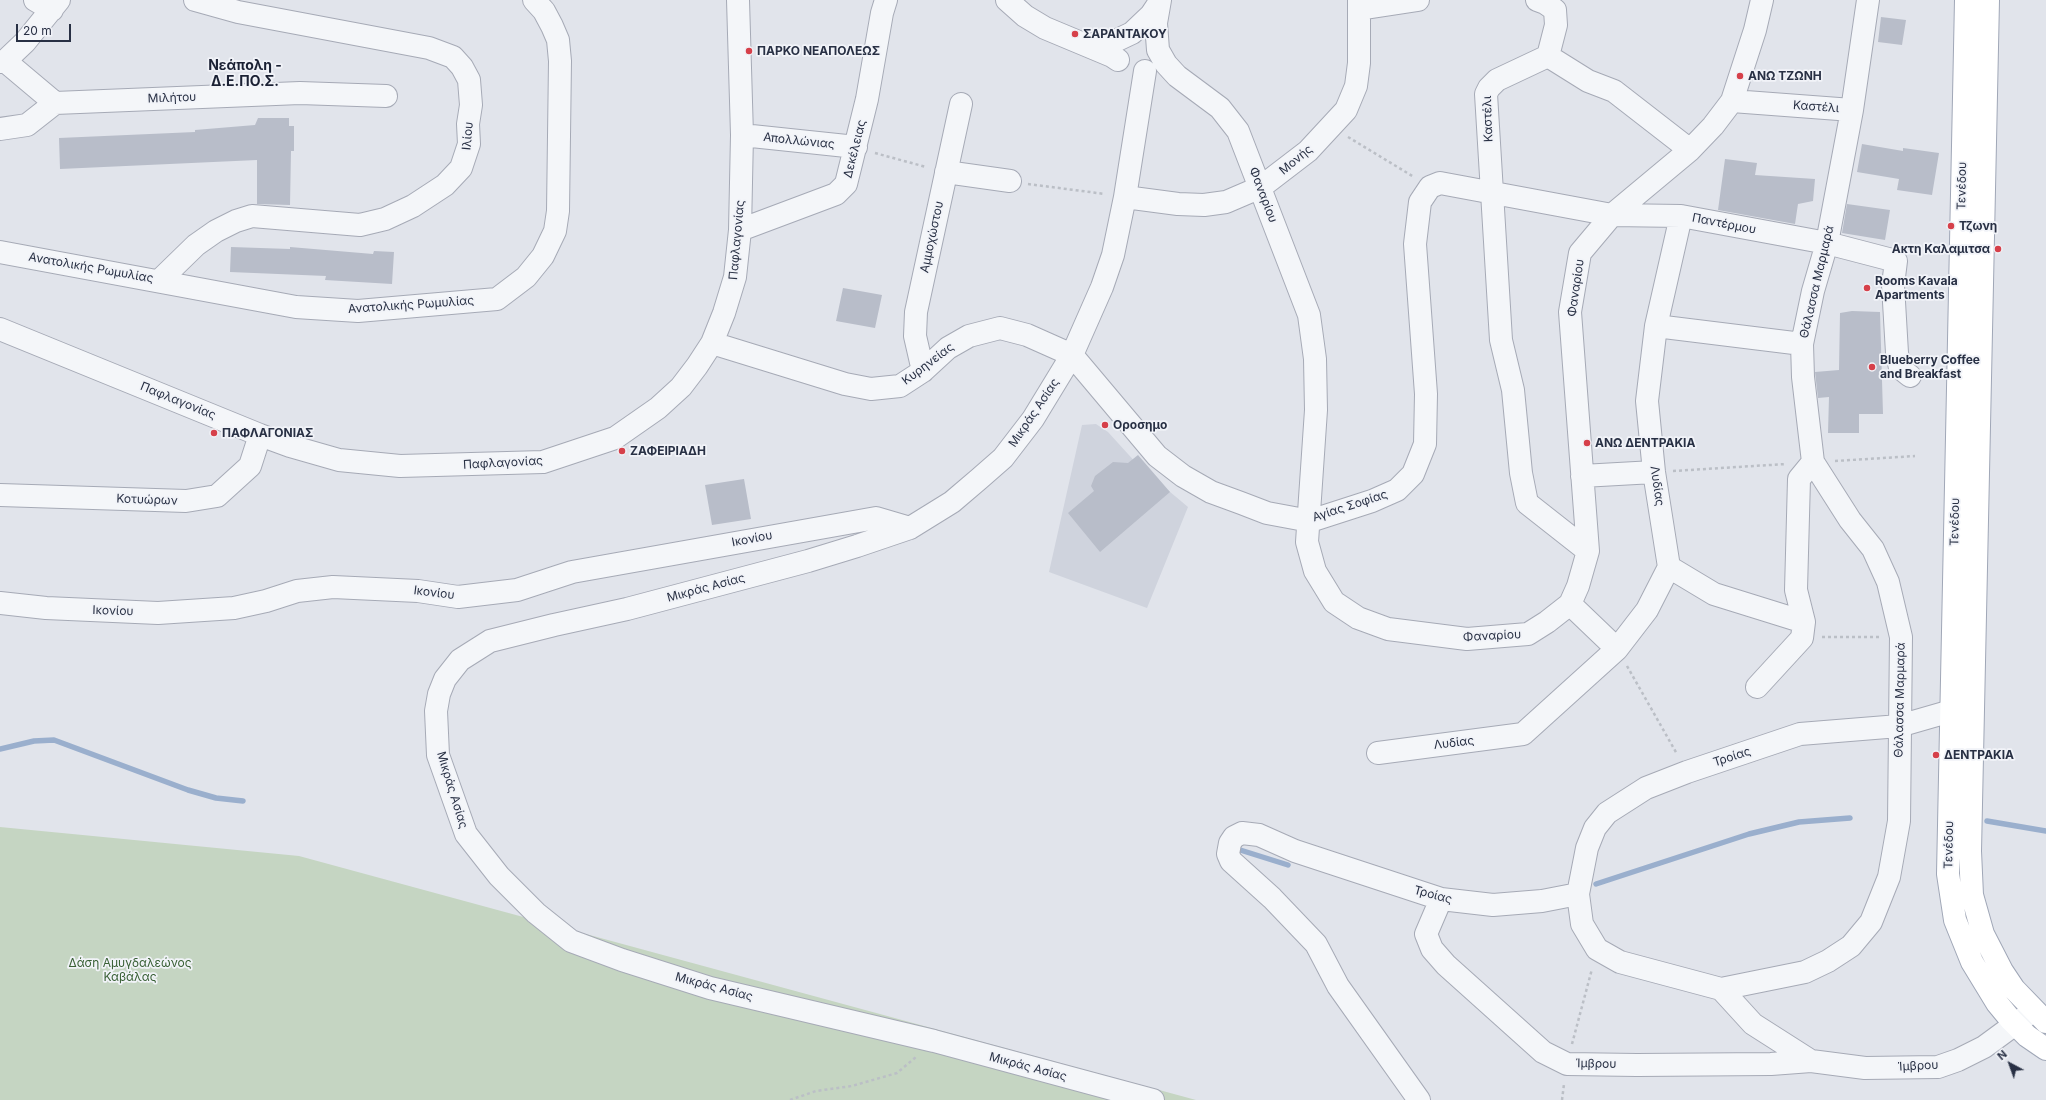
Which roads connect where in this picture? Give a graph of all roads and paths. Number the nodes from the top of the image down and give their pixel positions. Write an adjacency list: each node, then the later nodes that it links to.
1 (195, 0): 43 (street, Ιλίου)
2 (534, 0): 43 (street, Ανατολικής Ρωμυλίας)
3 (738, 0): 29 (street, Παφλαγονίας)
4 (886, 0): 30 (street, Δεκέλειας)
5 (1007, 0): 16 (street)
6 (1418, 0): 14 (street)
7 (1537, 0): 18 (street)
8 (1762, 0): 23 (street, Φαναρίου)
9 (1868, 0): 26 (street, Θάλασσα Μαρμαρά)
10 (1966, 0): 66 (main road, Τενέδου)
11 (1988, 0): 67 (main road, Τενέδου)
12 (1160, 1): 15 (street); 17 (street)
13 (49, 3): 19 (street)
14 (1359, 4): 27 (street, Μονής)
15 (1128, 34): 16 (street); 17 (street); 20 (street)
16 (1080, 43): 20 (street)
17 (1157, 47): 20 (street); 21 (street, Φαναρίου)
18 (1548, 56): 31 (street); 36 (street, Καστέλι)
19 (2, 61): 24 (street)
20 (1130, 67): 21 (street); 37 (street, Μικράς Ασίας)
21 (1196, 90): 34 (street, Φαναρίου)
22 (386, 96): 24 (street, Μιλήτου)
23 (1732, 101): 26 (street, Καστέλι); 31 (street, Φαναρίου)
24 (55, 104): 28 (street)
25 (961, 104): 32 (street, Αμμοχώστου)
26 (1852, 110): 41 (street, Θάλασσα Μαρμαρά)
27 (1332, 127): 34 (street, Μονής); 35 (path)
28 (0, 129)
29 (742, 135): 30 (street, Απολλώνιας); 40 (street, Παφλαγονίας)
30 (856, 147): 32 (path); 40 (street, Δεκέλειας)
31 (1690, 150): 38 (street, Φαναρίου)
32 (946, 172): 33 (street); 49 (street, Αμμοχώστου)
33 (1010, 181): 37 (path)
34 (1261, 187): 37 (street, Μονής); 56 (street, Φαναρίου)
35 (1430, 187): 36 (street, Παντέρμου); 56 (street, Αγίας Σοφίας)
36 (1492, 194): 38 (street, Παντέρμου); 58 (street, Καστέλι)
37 (1125, 197): 48 (street, Μικράς Ασίας)
38 (1612, 214): 39 (street, Παντέρμου); 54 (street, Φαναρίου)
39 (1681, 216): 41 (street, Παντέρμου); 44 (street, Λυδίας)
40 (740, 230): 46 (street, Παφλαγονίας)
41 (1827, 243): 47 (street, Θάλασσα Μαρμαρά); 50 (street, Παντέρμου)
42 (0, 252): 43 (street, Ανατολικής Ρωμυλίας)
43 (160, 280)
44 (1656, 326): 47 (street); 53 (street, Λυδίας)
45 (0, 329): 51 (street, Παφλαγονίας)
46 (712, 343): 49 (street, Κυρηνείας); 51 (street, Παφλαγονίας)
47 (1802, 344): 52 (street, Θάλασσα Μαρμαρά)
48 (1072, 355): 49 (street, Κυρηνείας); 56 (street, Αγίας Σοφίας); 57 (street, Μικράς Ασίας)
49 (924, 371)
50 (1910, 376)
51 (260, 435): 55 (street, Κοτυώρων)
52 (1813, 462): 62 (street); 63 (street, Θάλασσα Μαρμαρά)
53 (1654, 472): 54 (street); 59 (street, Λυδίας)
54 (1582, 476): 58 (street, Φαναρίου)
55 (0, 495)
56 (1310, 521): 61 (street, Φαναρίου)
57 (910, 528): 60 (street, Ικονίου); 77 (street, Μικράς Ασίας)
58 (1588, 551): 61 (street, Φαναρίου)
59 (1669, 567): 62 (street); 64 (street, Λυδίας)
60 (0, 603)
61 (1570, 604): 64 (street)
62 (1803, 630): 63 (path); 65 (street)
63 (1901, 637): 68 (street, Θάλασσα Μαρμαρά)
64 (1617, 649): 69 (street, Λυδίας); 70 (path)
65 (1757, 687)
66 (1951, 711): 67 (street, Τροίας); 68 (street, Τροίας); 76 (main road, Τενέδου)
67 (1973, 711): 75 (main road, Τενέδου)
68 (1899, 726): 70 (street, Τροίας); 74 (street, Θάλασσα Μαρμαρά)
69 (1378, 753)
70 (1687, 772): 71 (street, Τροίας)
71 (1578, 894): 72 (street, Τροίας); 73 (street, Θάλασσα Μαρμαρά)
72 (1441, 899): 80 (street, Ίμβρου); 83 (street, Τροίας)
73 (1597, 949): 74 (street, Θάλασσα Μαρμαρά); 80 (path)
74 (1721, 989): 79 (street, Ίμβρου)
75 (2040, 1016): 76 (street, Ίμβρου)
76 (2016, 1025): 78 (main road, Τενέδου); 79 (street, Ίμβρου)
77 (934, 1041): 81 (path); 82 (street, Μικράς Ασίας)
78 (2046, 1049)
79 (1811, 1060): 80 (street, Ίμβρου)
80 (1567, 1064): 84 (path)
81 (790, 1100)
82 (1153, 1100)
83 (1419, 1100)
84 (1562, 1100)

